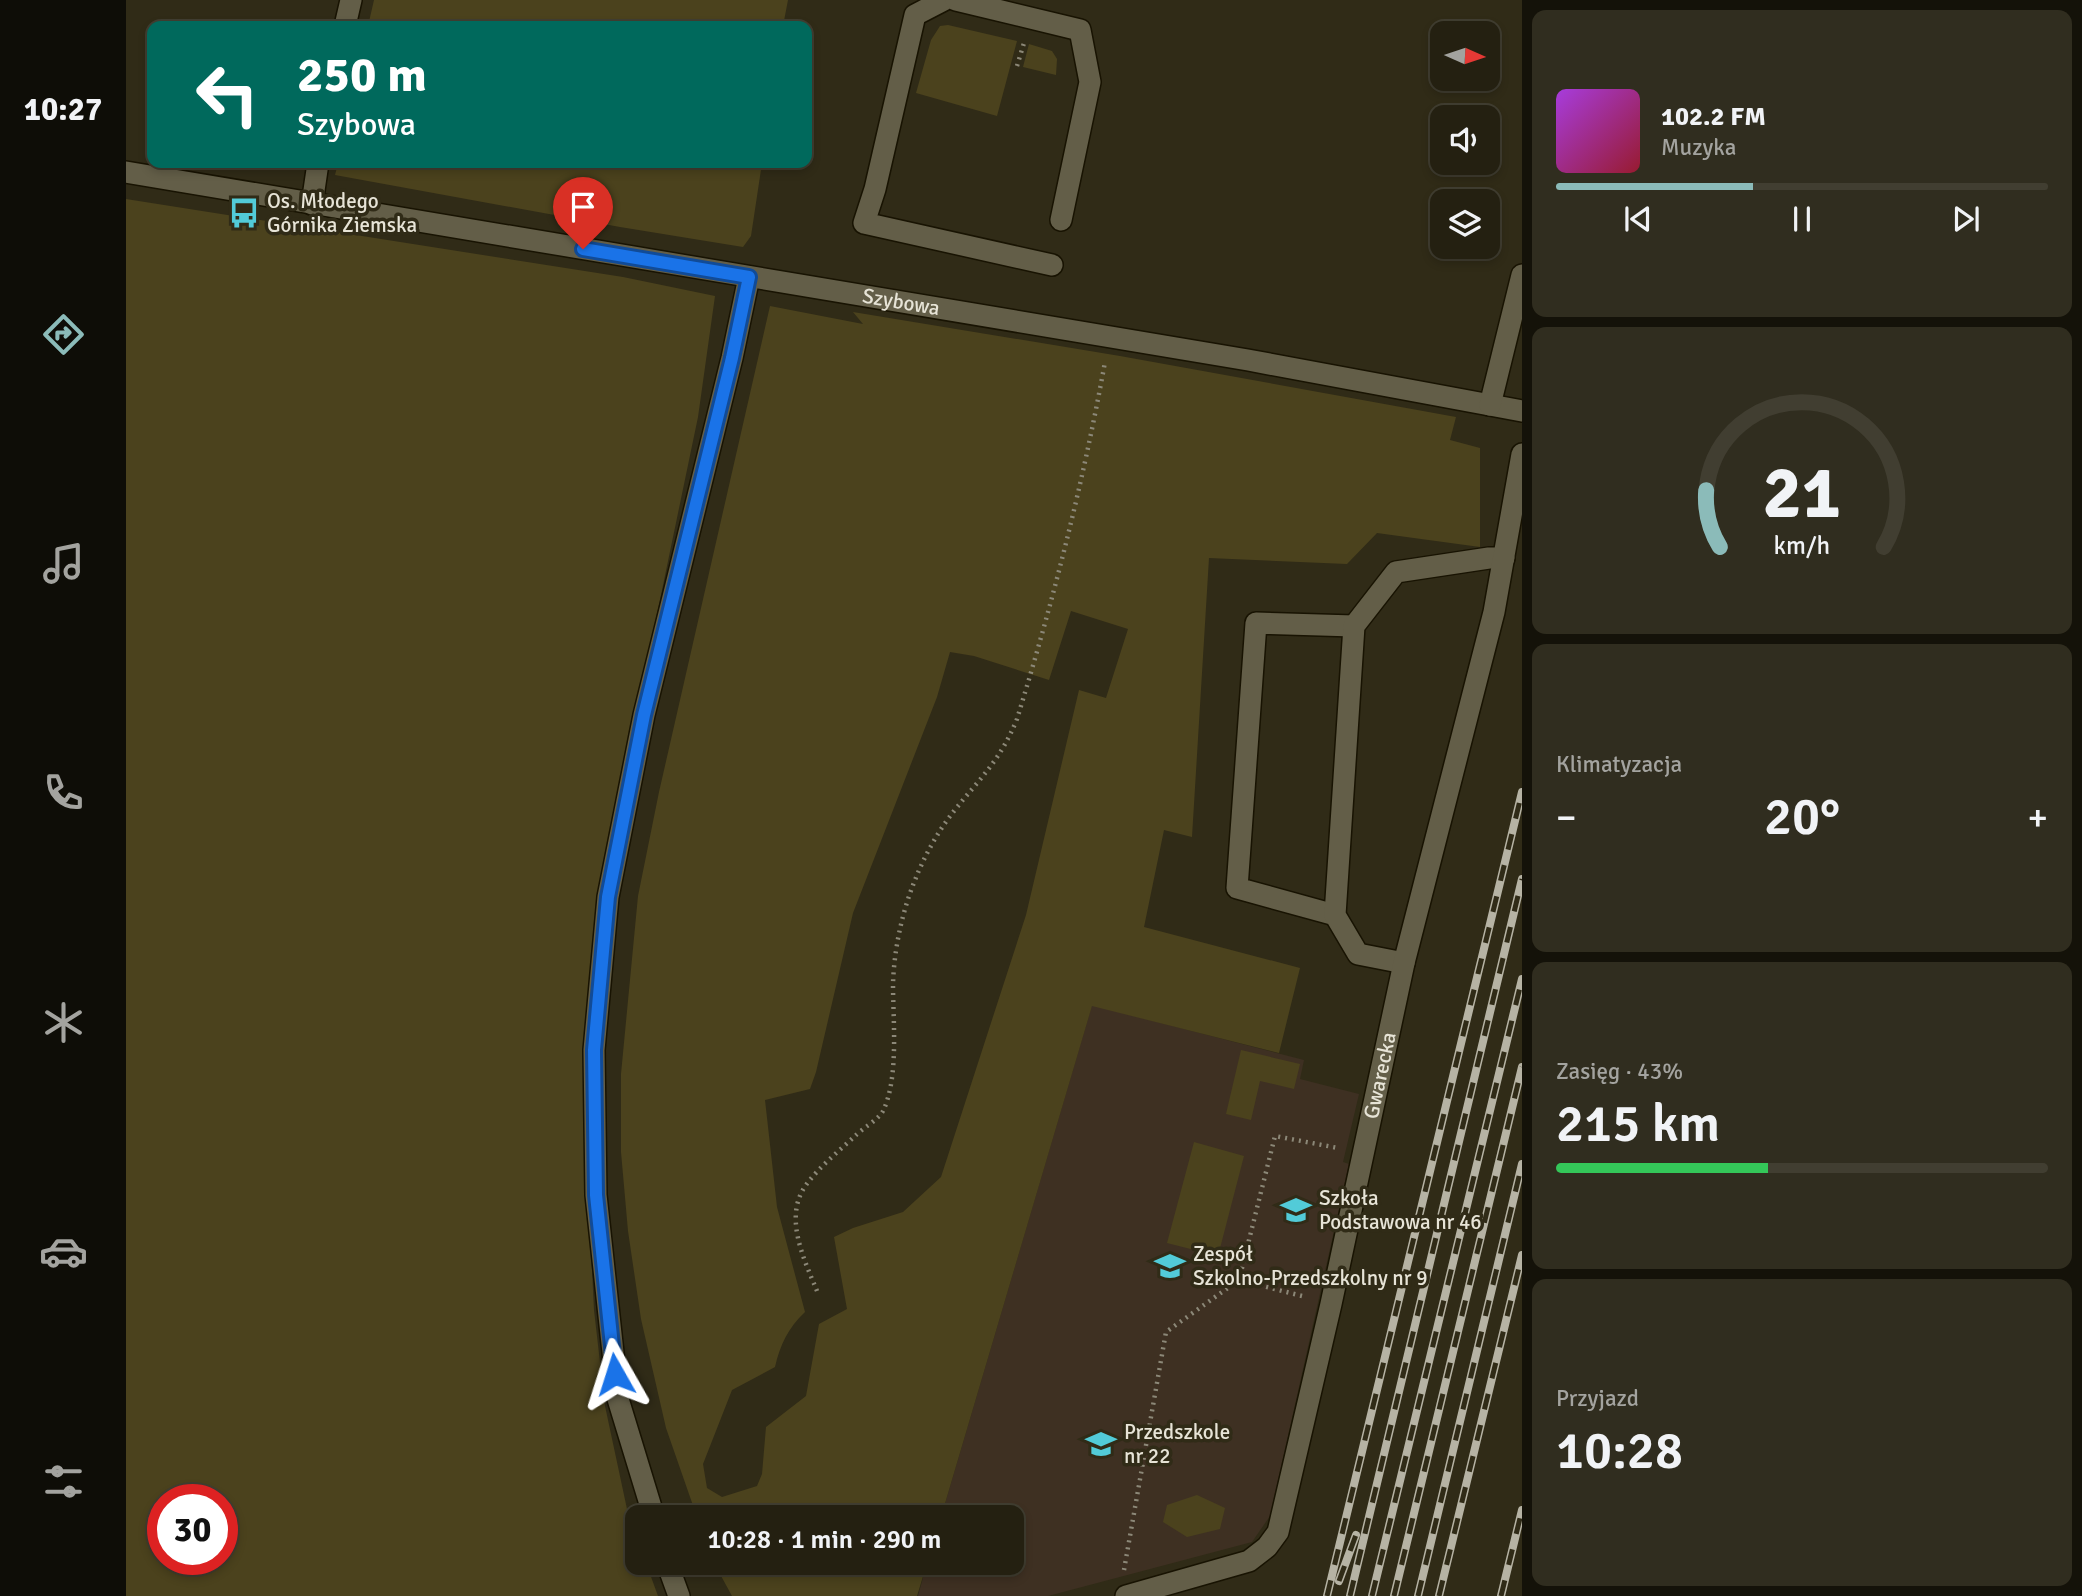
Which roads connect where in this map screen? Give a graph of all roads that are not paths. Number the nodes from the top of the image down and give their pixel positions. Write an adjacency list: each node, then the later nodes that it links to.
1 (351, 0): 4 (street)
2 (944, 0): 9 (street)
3 (956, 0): 8 (street)
4 (346, 21)
5 (317, 168): 7 (street)
6 (126, 172): 7 (street, Szybowa)
7 (312, 204): 11 (street, Szybowa)
8 (1061, 220)
9 (1052, 265)
10 (1522, 275): 12 (street)
11 (749, 277): 12 (street, Szybowa); 19 (street)
12 (1490, 405): 13 (street, Szybowa)
13 (1522, 411)
14 (1522, 454): 15 (street, Gwarecka)
15 (1504, 558): 16 (street); 18 (street, Gwarecka)
16 (1354, 626): 17 (street); 17 (street)
17 (1335, 915): 18 (street)
18 (1404, 963): 21 (street, Gwarecka)
19 (649, 1505)
20 (671, 1575): 22 (street)
21 (1124, 1589)
22 (679, 1596)

